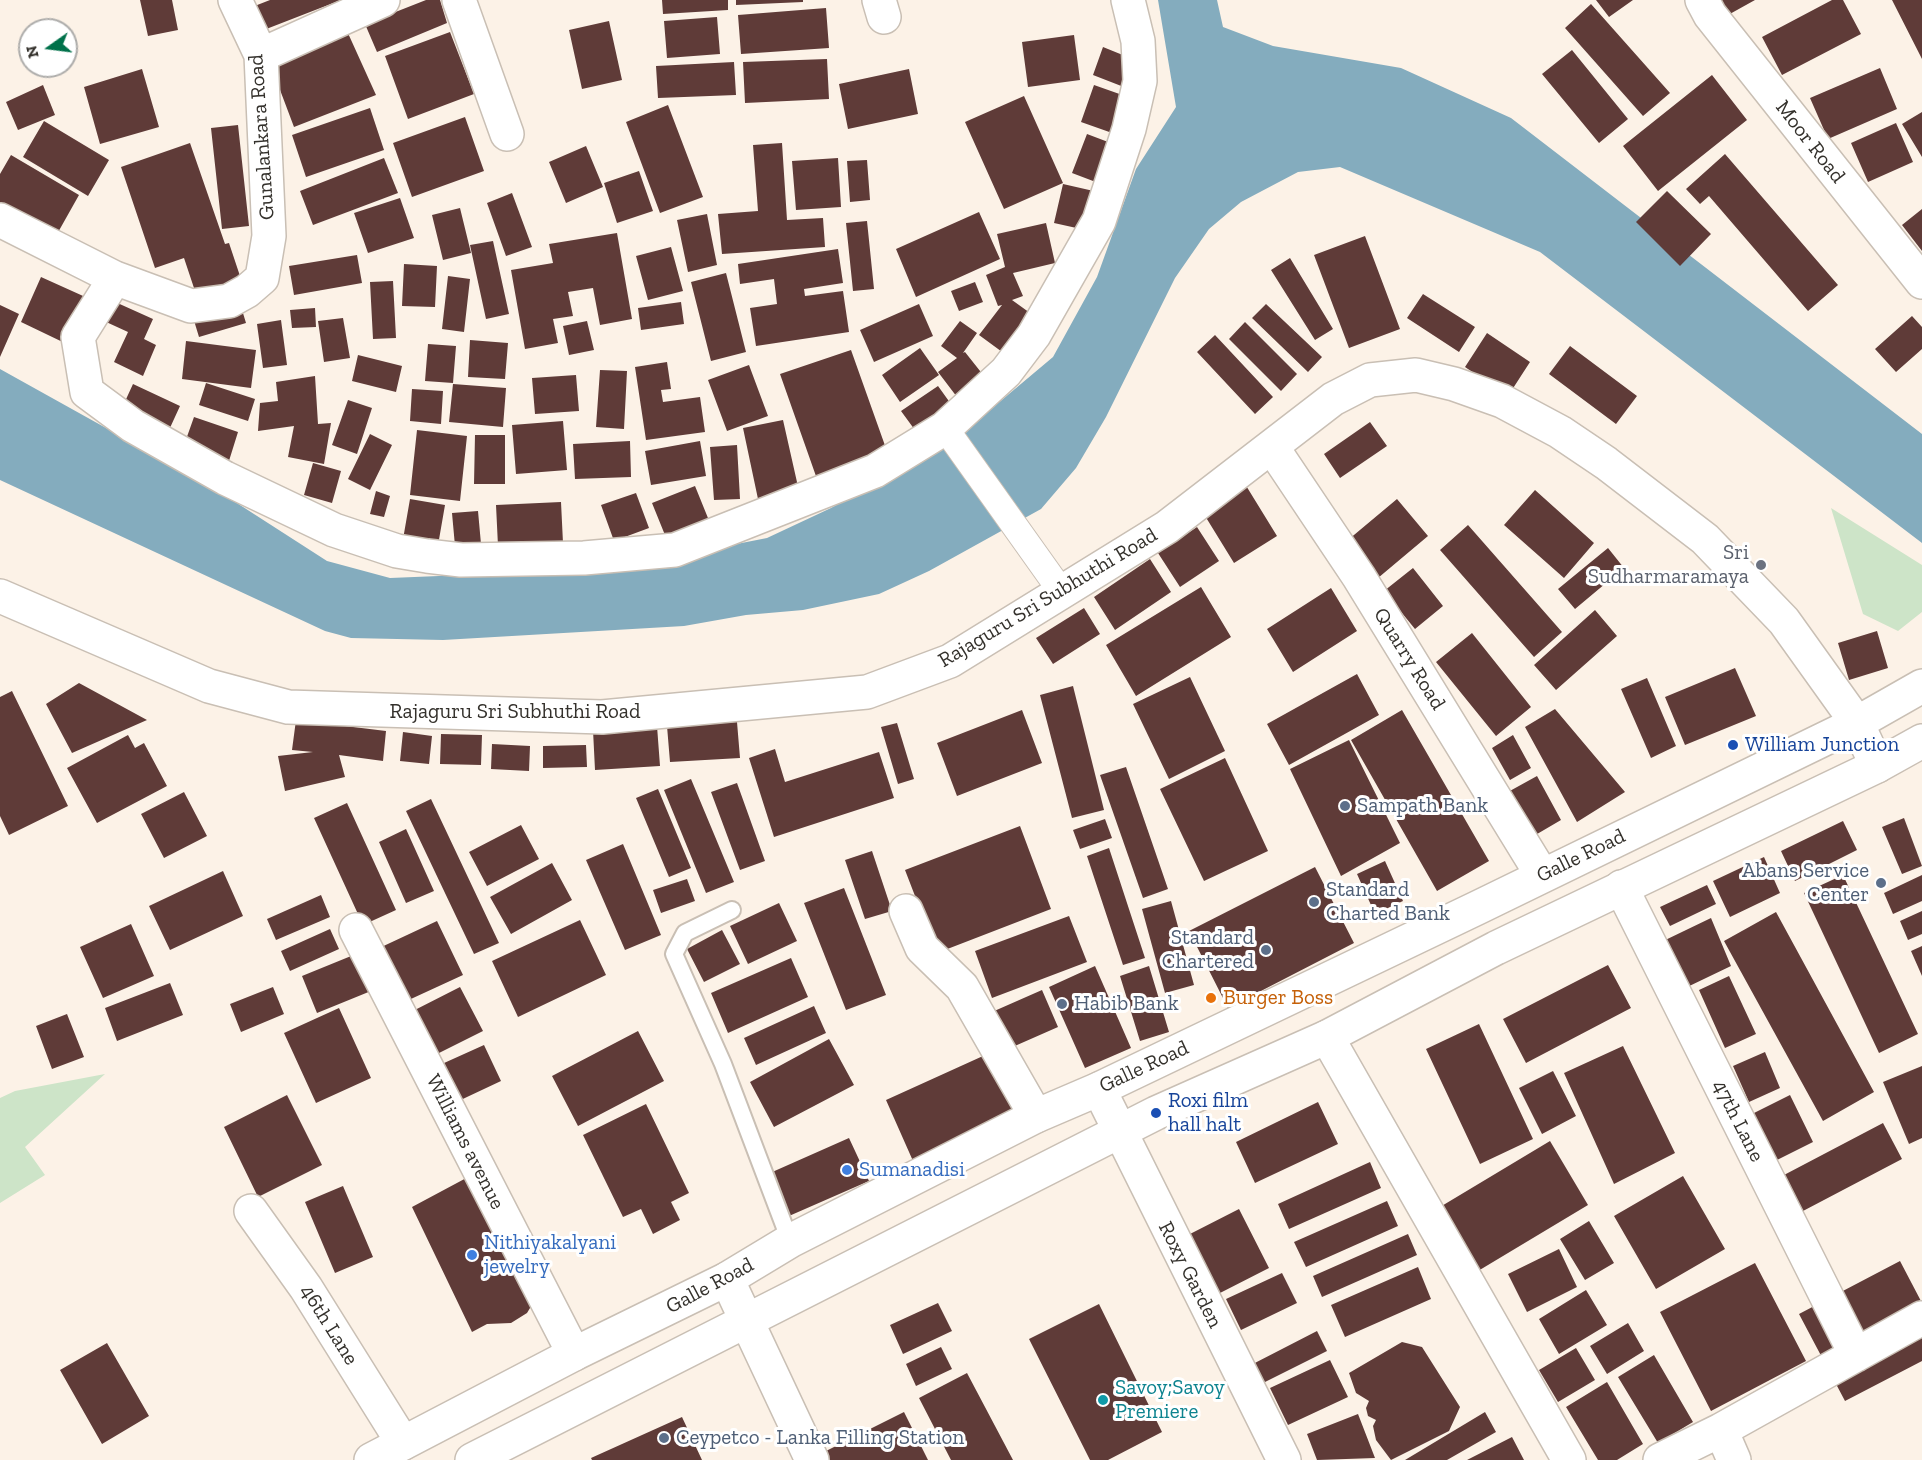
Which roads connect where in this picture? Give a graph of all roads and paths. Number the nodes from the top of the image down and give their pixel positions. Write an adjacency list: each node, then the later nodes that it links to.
1 (235, 0): 6 (main road, Gunalankara Road)
2 (383, 0): 6 (main road)
3 (459, 0): 7 (main road)
4 (1128, 0): 11 (main road)
5 (1702, 0): 10 (main road, Moor Road)
6 (261, 55): 9 (main road, Gunalankara Road)
7 (507, 134)
8 (0, 220): 9 (main road)
9 (115, 278): 11 (main road)
10 (1922, 282)
11 (945, 428): 13 (street)
12 (1272, 447): 13 (main road, Rajaguru Sri Subhuthi Road); 16 (main road, Rajaguru Sri Subhuthi Road); 19 (main road, Quarry Road)
13 (1061, 591): 14 (main road, Rajaguru Sri Subhuthi Road)
14 (0, 596)
15 (1922, 686): 16 (main road, Galle Road)
16 (1857, 723): 18 (main road, Rajaguru Sri Subhuthi Road); 19 (main road, Galle Road)
17 (1922, 741): 18 (main road)
18 (1877, 766): 20 (main road)
19 (1542, 875): 25 (main road, Galle Road)
20 (1621, 887): 24 (main road); 34 (main road, 47th Lane)
21 (732, 910): 29 (lane)
22 (906, 911): 26 (main road)
23 (356, 930): 33 (main road, Williams avenue)
24 (1327, 1037): 27 (main road); 41 (main road)
25 (1099, 1089): 26 (main road, Galle Road); 27 (main road, Roxy Garden)
26 (1036, 1116): 29 (main road, Galle Road)
27 (1119, 1132): 32 (main road); 40 (main road, Roxy Garden)
28 (250, 1210): 36 (main road, 46th Lane)
29 (790, 1241): 30 (main road, Galle Road)
30 (727, 1279): 32 (main road); 33 (main road, Galle Road)
31 (1922, 1318): 34 (main road)
32 (746, 1321): 38 (main road); 39 (main road)
33 (574, 1354): 36 (main road, Galle Road)
34 (1856, 1355): 35 (main road)
35 (1720, 1430): 42 (main road); 43 (main road)
36 (404, 1443): 37 (main road, Galle Road)
37 (371, 1460)
38 (472, 1460)
39 (812, 1460)
40 (1284, 1460)
41 (1569, 1460)
42 (1660, 1460)
43 (1734, 1460)

